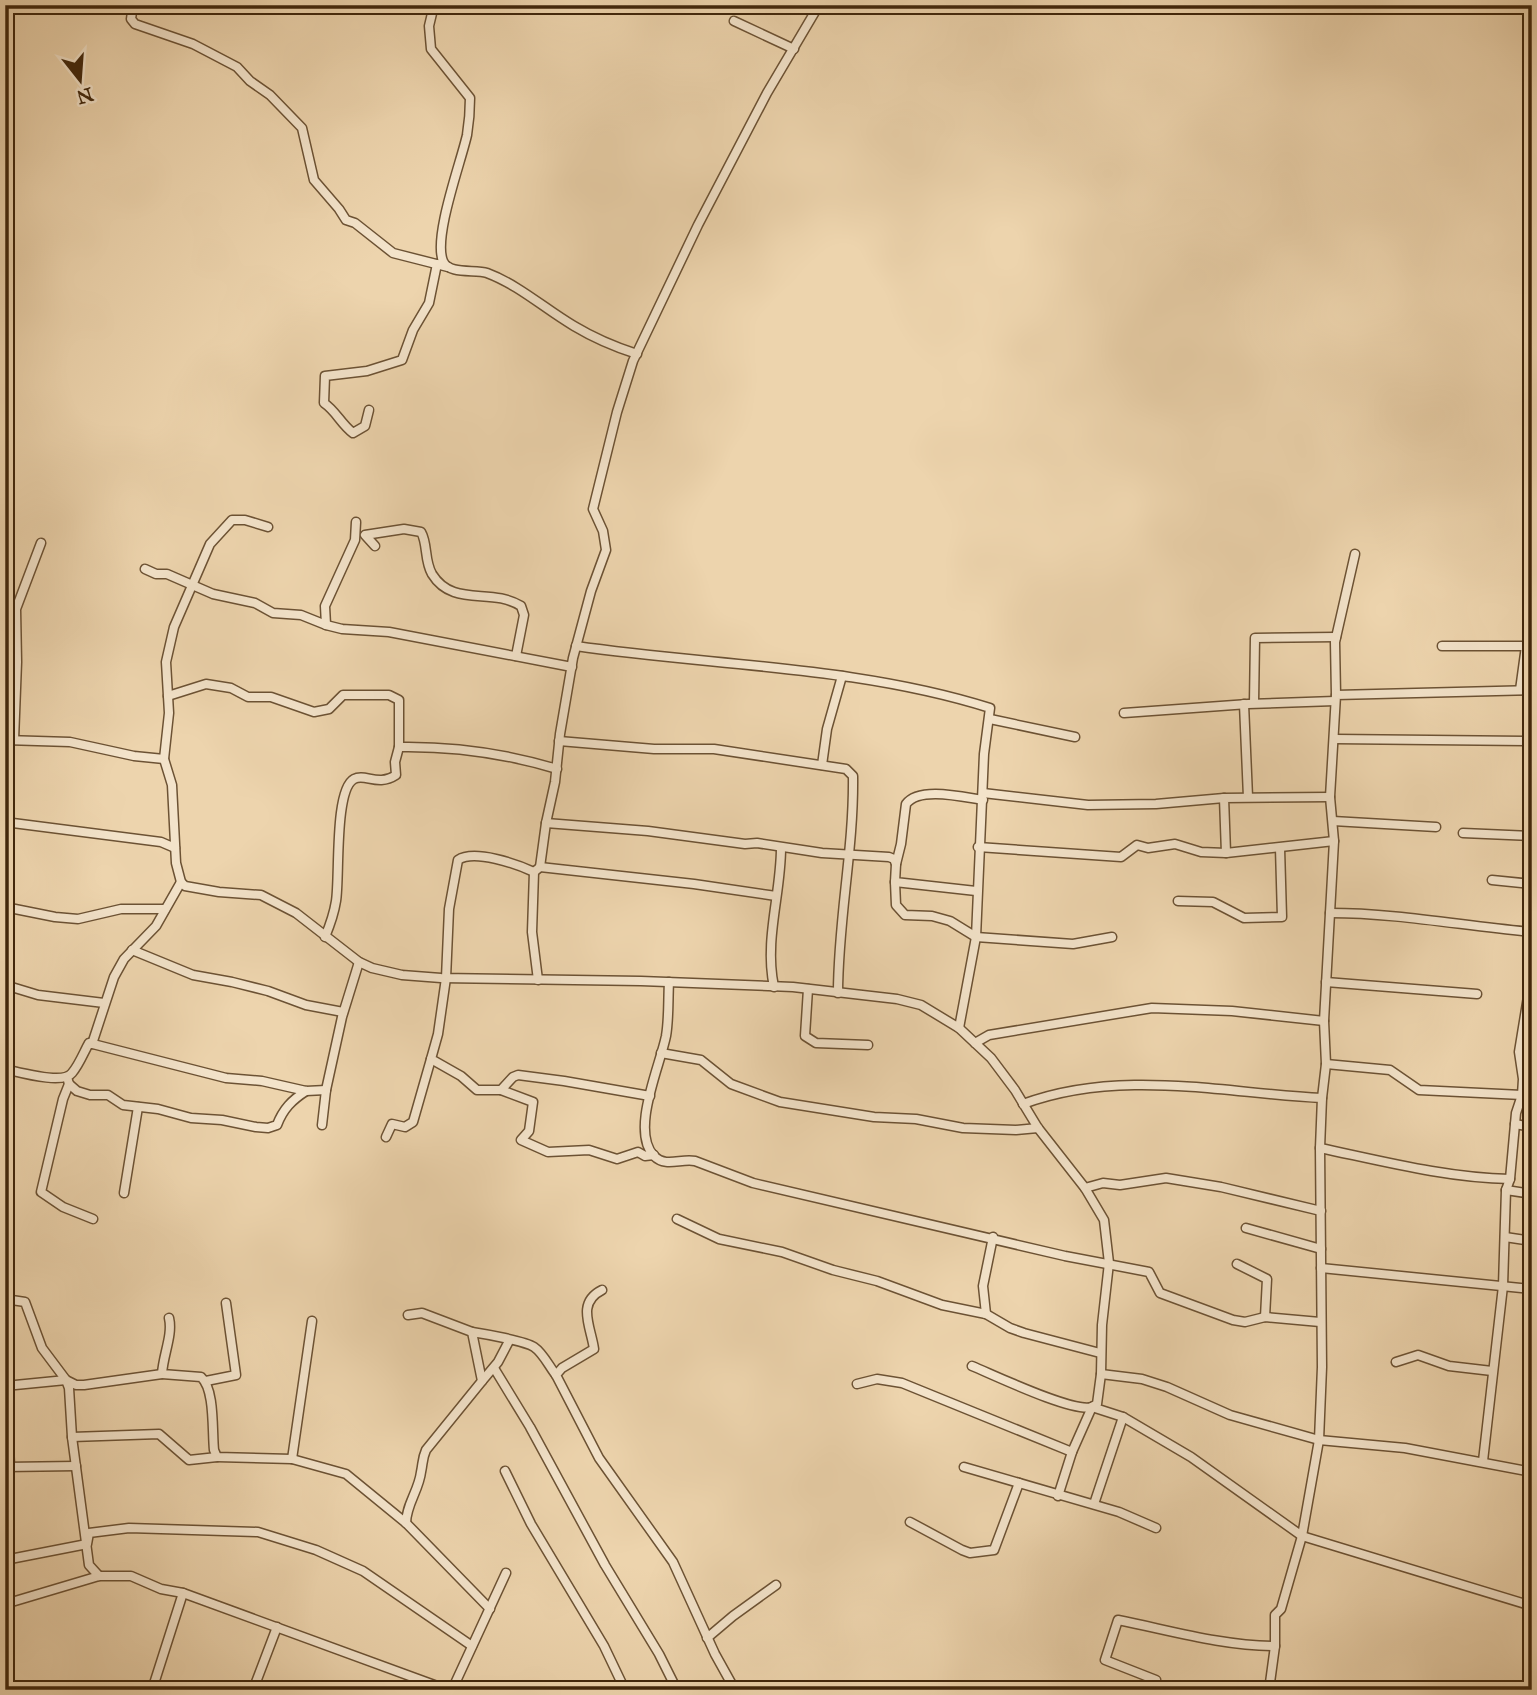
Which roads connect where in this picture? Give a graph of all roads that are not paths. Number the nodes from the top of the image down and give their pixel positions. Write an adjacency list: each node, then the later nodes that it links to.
1 (133, 5): 6 (street)
2 (433, 5): 7 (street)
3 (819, 5): 5 (street)
4 (734, 21): 5 (street)
5 (794, 49): 8 (street)
6 (437, 264): 7 (street); 9 (street)
7 (447, 267): 8 (street)
8 (637, 354): 19 (street)
9 (369, 411)
10 (356, 522): 17 (street)
11 (268, 527): 16 (street)
12 (41, 543): 35 (street)
13 (375, 547): 22 (street)
14 (1355, 554): 18 (street)
15 (145, 569): 16 (street)
16 (194, 586): 17 (street); 27 (street)
17 (326, 625): 22 (street)
18 (1336, 637): 28 (street); 29 (street)
19 (576, 646): 23 (street); 24 (street)
20 (1442, 646): 21 (street)
21 (1529, 646): 25 (street)
22 (516, 656): 23 (street)
23 (572, 667): 36 (street)
24 (842, 676): 32 (street); 40 (street)
25 (1520, 690): 26 (street); 28 (street)
26 (1532, 690)
27 (168, 696): 38 (street); 39 (street)
28 (1335, 698): 29 (street); 34 (street)
29 (1254, 703): 30 (street)
30 (1244, 704): 31 (street); 43 (street)
31 (1124, 713)
32 (990, 719): 33 (street); 42 (street)
33 (1074, 737)
34 (1335, 739): 37 (street); 44 (street)
35 (10, 740): 39 (street)
36 (559, 741): 40 (street); 41 (street)
37 (1532, 741)
38 (399, 747): 41 (street); 72 (street)
39 (164, 759): 54 (street)
40 (822, 765): 58 (street)
41 (556, 768): 48 (street)
42 (983, 797): 45 (street); 53 (street); 59 (street)
43 (1248, 797): 44 (street); 45 (street)
44 (1330, 797): 46 (street)
45 (1224, 798): 57 (street)
46 (1333, 821): 49 (street); 52 (street)
47 (5, 822): 54 (street)
48 (546, 823): 55 (street); 60 (street)
49 (1436, 827)
50 (1463, 833): 51 (street)
51 (1532, 836)
52 (1334, 841): 56 (street); 70 (street)
53 (978, 847): 57 (street); 65 (street)
54 (175, 848): 62 (street)
55 (781, 848): 58 (street); 66 (street)
56 (1280, 849): 57 (street); 67 (street)
57 (1226, 853)
58 (850, 855): 59 (street); 85 (street)
59 (896, 864): 63 (street)
60 (537, 870): 66 (street); 78 (street); 79 (street)
61 (1492, 880): 64 (street)
62 (181, 882): 69 (street); 72 (street)
63 (895, 882): 65 (street); 73 (street)
64 (1532, 884)
65 (976, 891): 73 (street)
66 (776, 896): 83 (street)
67 (1178, 901)
68 (5, 907): 69 (street)
69 (165, 909): 75 (street)
70 (1330, 913): 71 (street); 81 (street)
71 (1532, 932)
72 (325, 937): 76 (street)
73 (976, 937): 74 (street); 90 (street)
74 (1112, 937)
75 (132, 950): 87 (street); 88 (street)
76 (359, 962): 78 (street); 88 (street)
77 (1532, 972): 98 (street)
78 (446, 978): 79 (street); 95 (street)
79 (538, 981): 80 (street)
80 (669, 982): 83 (street); 94 (street)
81 (1326, 982): 86 (street); 89 (street)
82 (5, 985): 87 (street)
83 (774, 987): 84 (street)
84 (808, 989): 85 (street); 93 (street)
85 (838, 993): 90 (street)
86 (1477, 994)
87 (104, 1003): 92 (street)
88 (343, 1012): 100 (street)
89 (1324, 1021): 91 (street); 96 (street)
90 (959, 1028): 91 (street)
91 (975, 1042): 106 (street)
92 (92, 1044): 99 (street); 102 (street)
93 (869, 1045)
94 (662, 1053): 104 (street); 111 (street)
95 (431, 1059): 101 (street); 112 (street)
96 (1326, 1064): 103 (street); 105 (street)
97 (5, 1069): 99 (street)
98 (1527, 1080): 103 (street)
99 (68, 1081): 107 (street); 121 (street)
100 (326, 1090): 102 (street); 109 (street)
101 (501, 1090): 104 (street); 114 (street)
102 (306, 1091): 107 (street)
103 (1522, 1095): 108 (street)
104 (650, 1097): 114 (street)
105 (1322, 1098): 106 (street); 113 (street)
106 (1023, 1104): 111 (street)
107 (138, 1107): 118 (street)
108 (1516, 1124): 110 (street); 115 (street)
109 (323, 1125)
110 (1532, 1127)
111 (1038, 1128): 116 (street)
112 (386, 1137)
113 (1320, 1148): 115 (street); 120 (street)
114 (654, 1155): 124 (street)
115 (1510, 1178): 117 (street)
116 (1085, 1188): 120 (street); 128 (street)
117 (1506, 1189): 119 (street); 125 (street)
118 (124, 1193)
119 (1532, 1194)
120 (1321, 1211): 127 (street)
121 (93, 1219)
122 (677, 1219): 136 (street)
123 (1246, 1228): 127 (street)
124 (993, 1237): 128 (street); 136 (street)
125 (1505, 1237): 126 (street); 131 (street)
126 (1532, 1241)
127 (1321, 1249): 130 (street)
128 (1109, 1263): 138 (street); 144 (street)
129 (1237, 1264): 138 (street)
130 (1321, 1268): 131 (street); 141 (street)
131 (1503, 1286): 132 (street); 148 (street)
132 (1532, 1289)
133 (602, 1290): 151 (street)
134 (5, 1299): 152 (street)
135 (226, 1303): 153 (street)
136 (986, 1314): 144 (street)
137 (408, 1315): 142 (street)
138 (1265, 1317): 141 (street)
139 (169, 1318): 149 (street)
140 (312, 1321): 163 (street)
141 (1320, 1322): 160 (street)
142 (472, 1332): 143 (street); 154 (street)
143 (509, 1341): 147 (street); 151 (street)
144 (1100, 1353): 150 (street)
145 (1396, 1362): 148 (street)
146 (972, 1366): 157 (street)
147 (494, 1368): 154 (street); 195 (street)
148 (1492, 1371): 164 (street)
149 (162, 1374): 152 (street); 153 (street)
150 (1101, 1374): 157 (street); 160 (street)
151 (555, 1375): 187 (street)
152 (66, 1380): 156 (street); 159 (street)
153 (206, 1381): 162 (street)
154 (482, 1381): 174 (street)
155 (857, 1384): 161 (street)
156 (5, 1386): 166 (street)
157 (1092, 1407): 158 (street); 161 (street)
158 (1123, 1417): 172 (street); 176 (street)
159 (72, 1437): 162 (street); 165 (street)
160 (1319, 1440): 164 (street); 176 (street)
161 (1072, 1452): 171 (street)
162 (217, 1457): 163 (street)
163 (292, 1459): 174 (street)
164 (1483, 1461): 169 (street)
165 (76, 1465): 166 (street); 177 (street)
166 (8, 1467)
167 (964, 1467): 170 (street)
168 (505, 1471): 194 (street)
169 (1532, 1472)
170 (1019, 1483): 171 (street); 173 (street)
171 (1058, 1496): 172 (street)
172 (1094, 1504): 175 (street)
173 (910, 1522)
174 (406, 1523): 185 (street)
175 (1156, 1528)
176 (1302, 1536): 184 (street); 189 (street)
177 (87, 1544): 178 (street); 180 (street); 188 (street)
178 (5, 1560)
179 (506, 1573): 185 (street)
180 (99, 1576): 182 (street); 183 (street)
181 (776, 1585): 187 (street)
182 (183, 1593): 186 (street); 191 (street)
183 (5, 1604)
184 (1532, 1606)
185 (489, 1609): 188 (street)
186 (277, 1627): 192 (street); 193 (street)
187 (707, 1638): 196 (street)
188 (472, 1646): 193 (street)
189 (1275, 1646): 190 (street); 197 (street)
190 (1156, 1680)
191 (152, 1690)
192 (253, 1690)
193 (450, 1690)
194 (625, 1690)
195 (677, 1690)
196 (735, 1690)
197 (1269, 1690)

